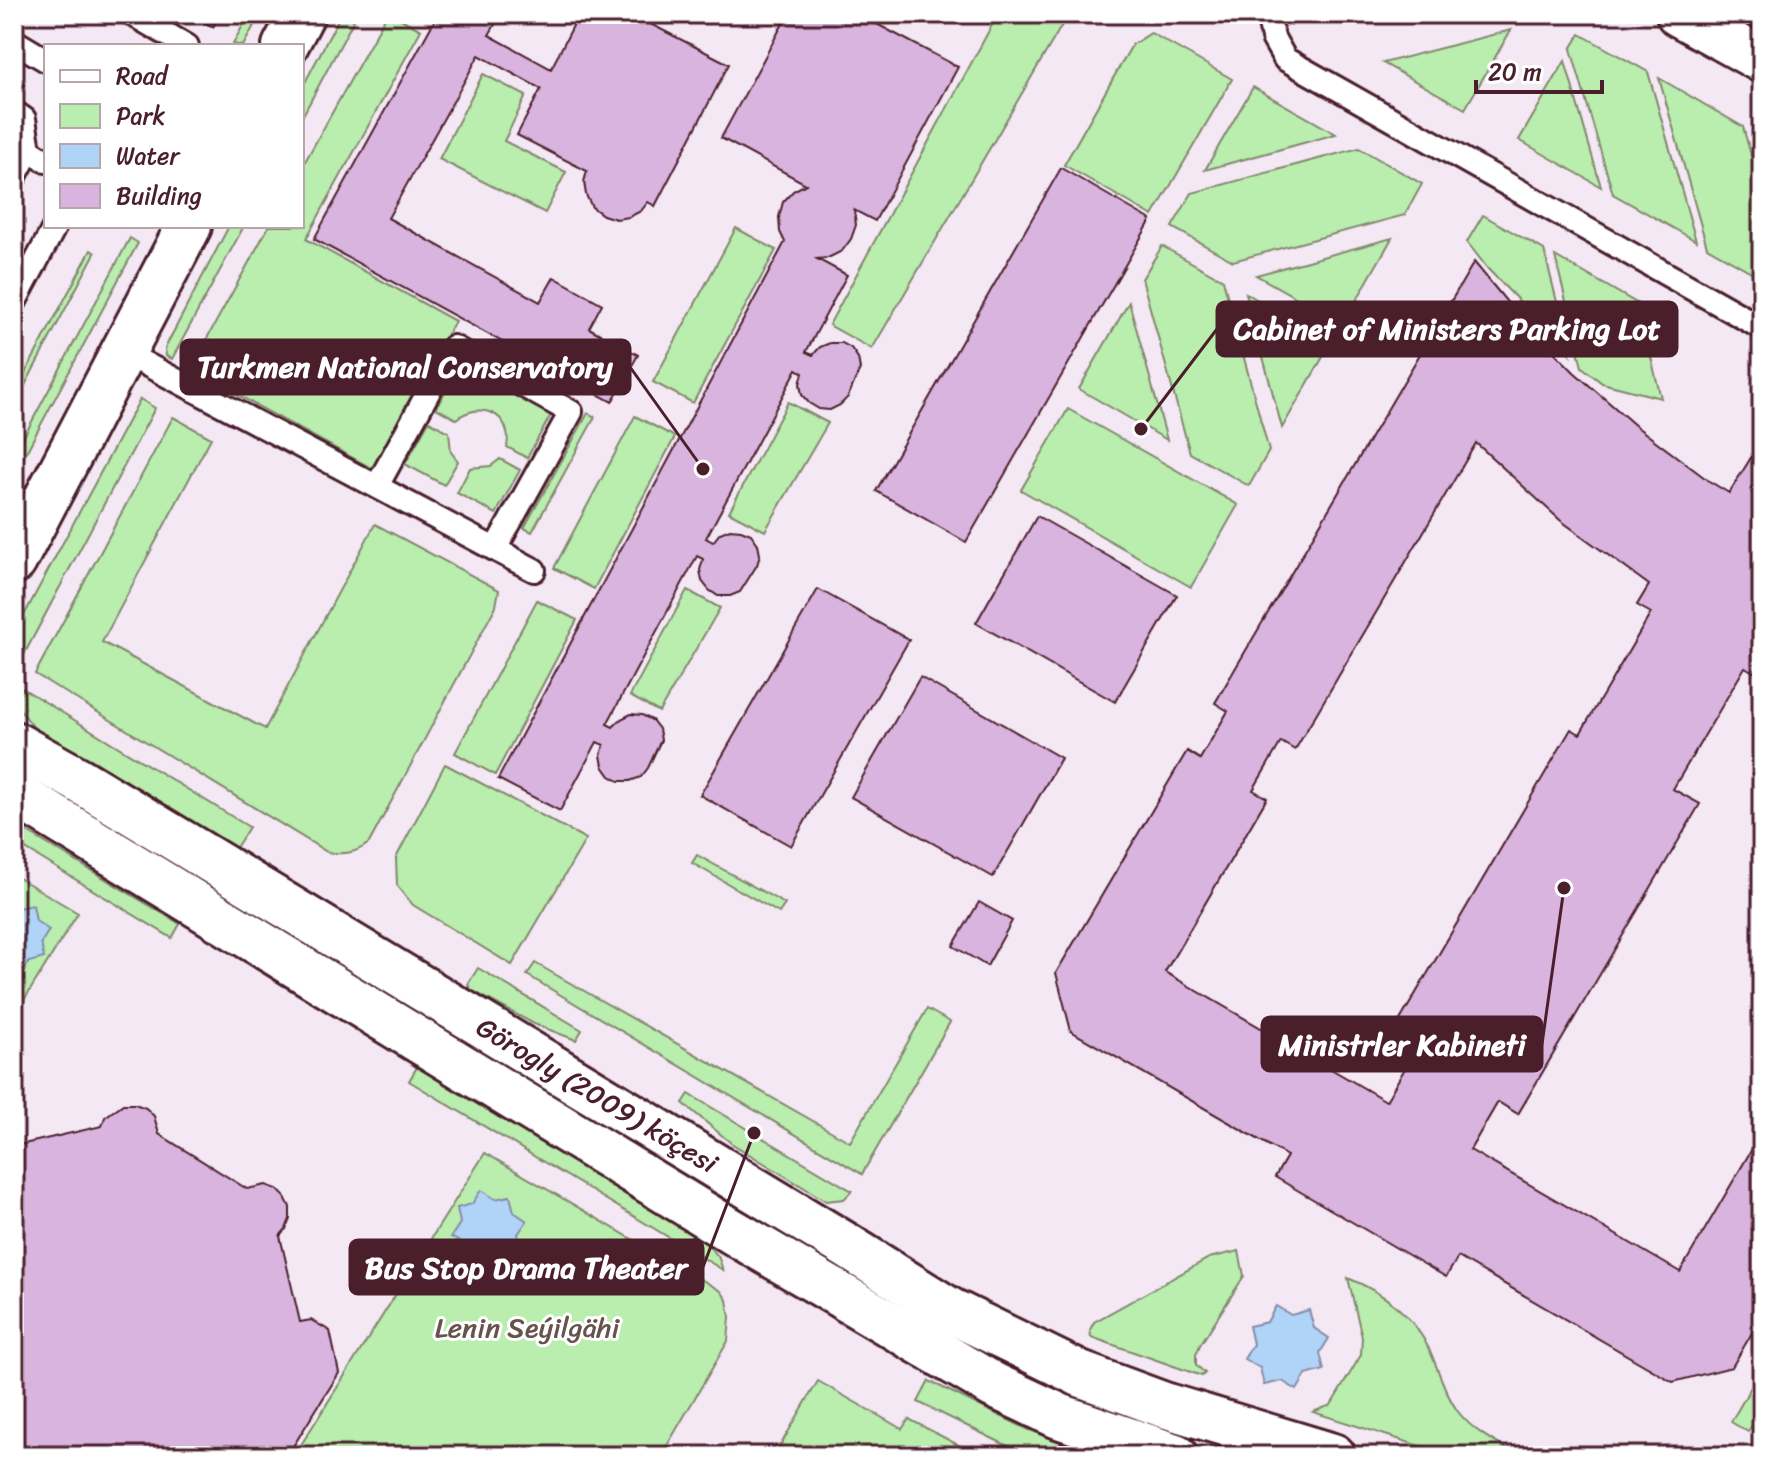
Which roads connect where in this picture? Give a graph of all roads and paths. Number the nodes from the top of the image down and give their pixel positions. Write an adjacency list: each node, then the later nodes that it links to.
1 (132, 14): 6 (lane)
2 (302, 14): 7 (street)
3 (1268, 14): 16 (lane)
4 (1679, 14): 9 (street)
5 (14, 41): 8 (lane)
6 (184, 44)
7 (286, 44)
8 (44, 59)
9 (1762, 60)
10 (14, 112): 11 (lane)
11 (37, 156): 12 (lane)
12 (14, 178)
13 (54, 228): 15 (lane)
14 (179, 230): 17 (street)
15 (14, 303)
16 (1762, 328)
17 (123, 352): 18 (lane); 20 (street)
18 (377, 486): 19 (lane); 19 (lane)
19 (495, 549): 21 (lane)
20 (14, 561)
21 (534, 570)
22 (14, 744): 25 (street, Görogly (2009) köçesi)
23 (14, 793): 24 (street, Görogly (2009) köçesi)
24 (1175, 1456)
25 (1333, 1456)

